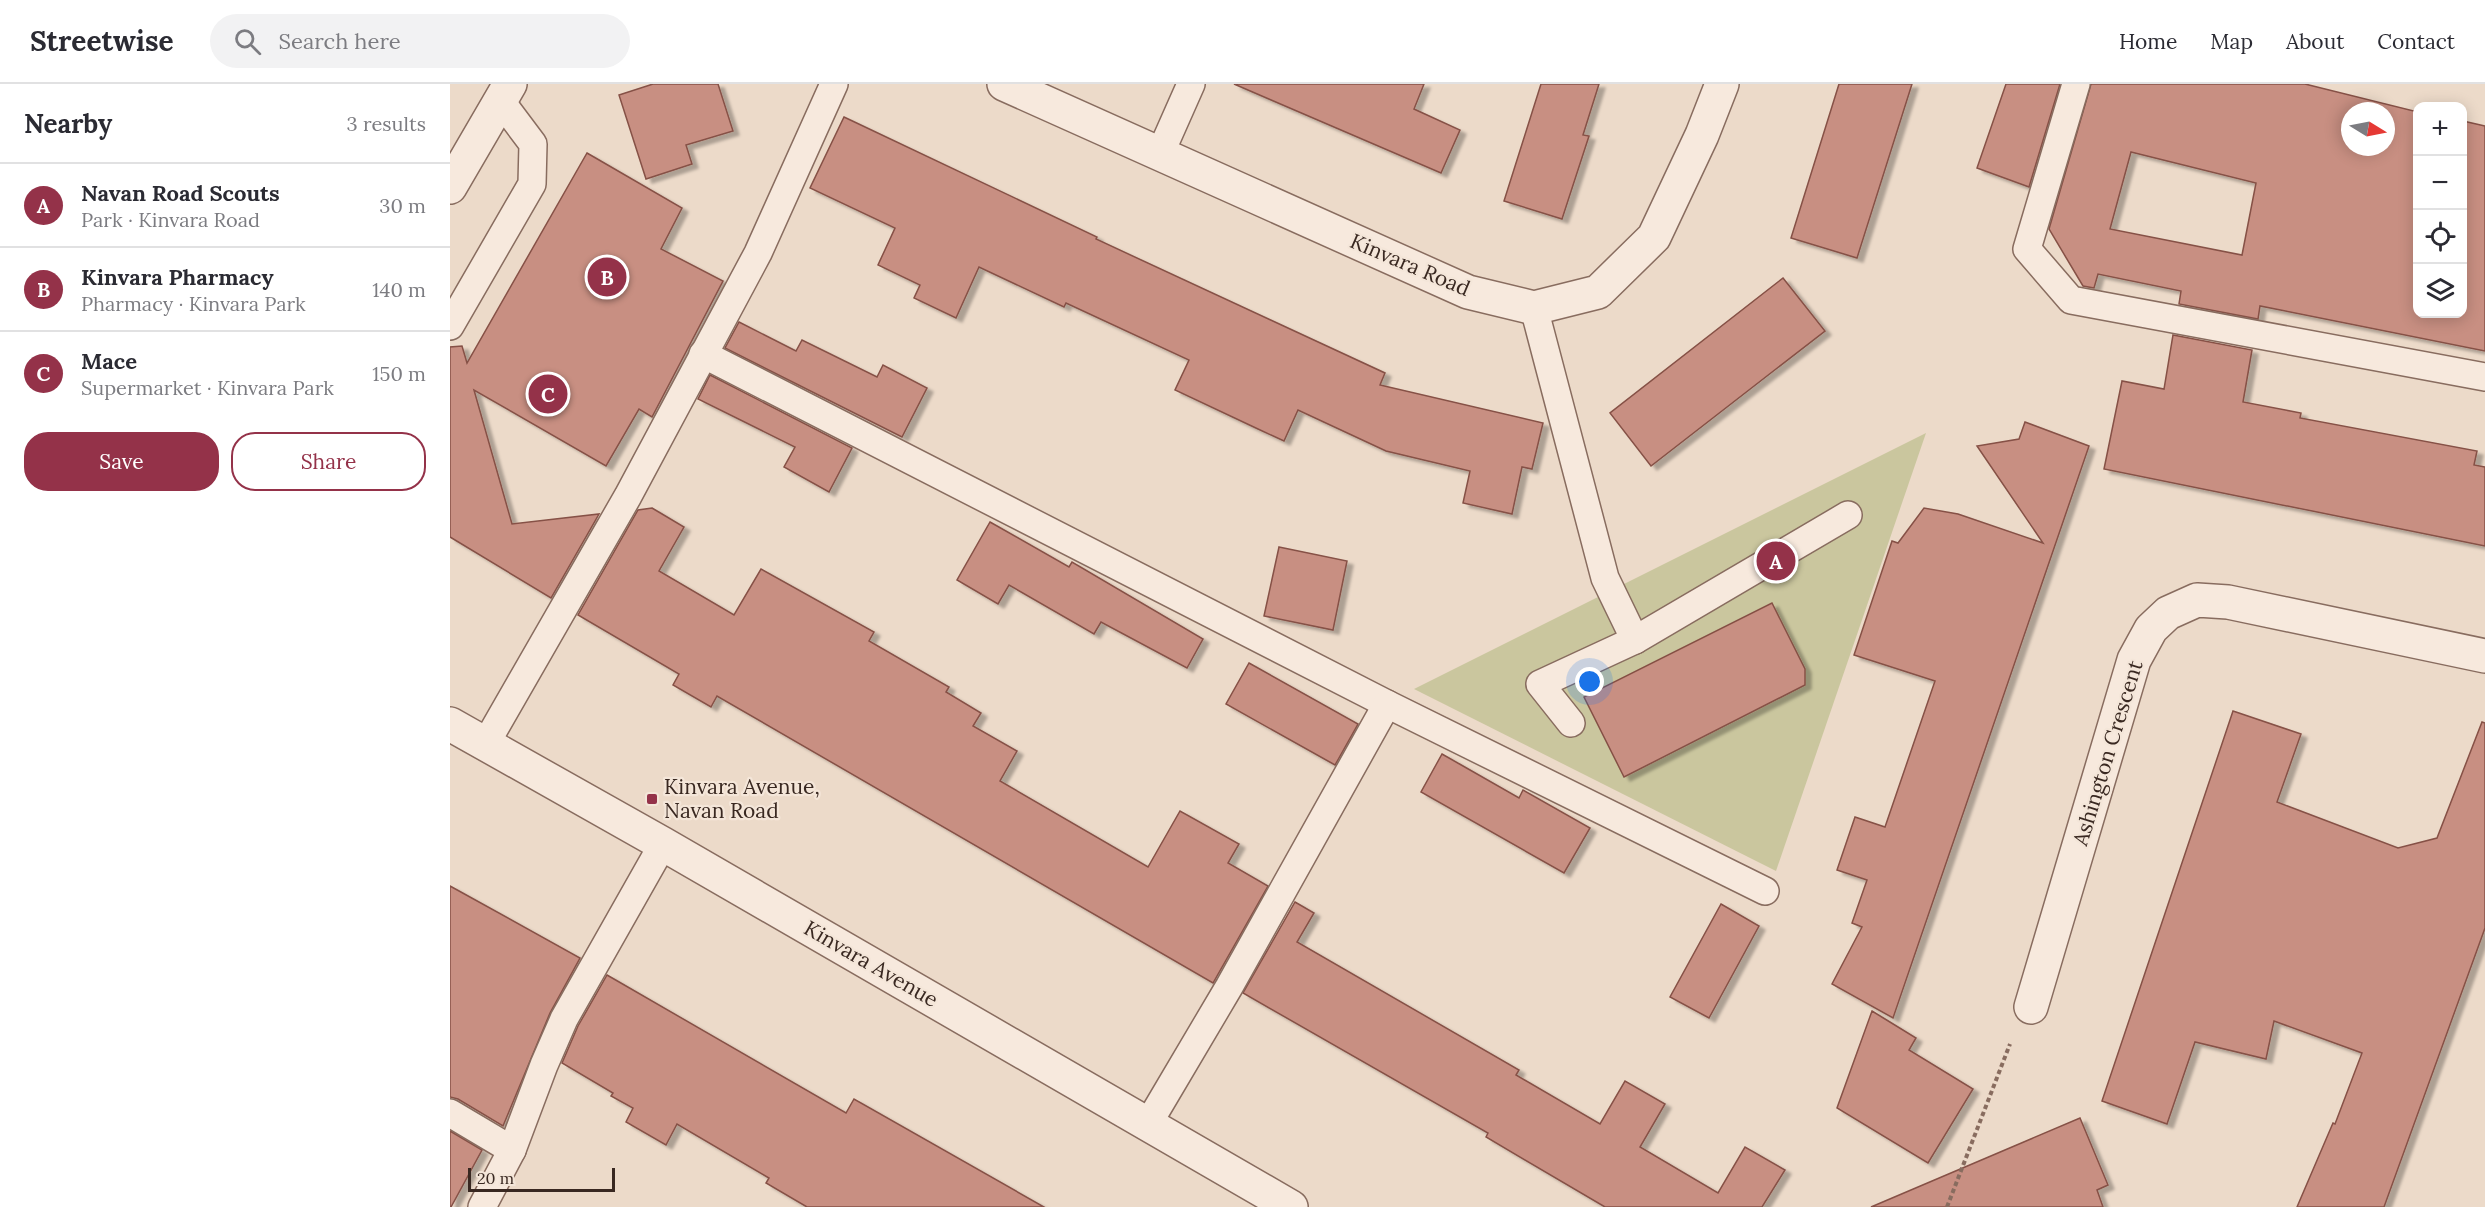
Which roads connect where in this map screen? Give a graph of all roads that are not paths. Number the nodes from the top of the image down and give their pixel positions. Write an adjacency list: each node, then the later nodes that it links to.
1 (834, 84): 11 (lane)
2 (1004, 84): 7 (street, Kinvara Road)
3 (1191, 84): 7 (lane)
4 (1722, 84): 9 (street, Kinvara Road)
5 (2076, 84): 12 (lane)
6 (505, 92): 8 (street); 10 (lane)
7 (1160, 154): 9 (street, Kinvara Road)
8 (450, 186)
9 (1534, 309): 14 (lane)
10 (450, 326)
11 (703, 354): 16 (lane); 19 (lane)
12 (2485, 377)
13 (1848, 515): 14 (lane)
14 (1635, 640): 17 (lane)
15 (2485, 656): 22 (street, Ashington Crescent)
16 (1387, 704): 21 (lane); 24 (lane)
17 (1571, 723)
18 (450, 724): 19 (street, Kinvara Avenue)
19 (485, 745): 20 (street, Kinvara Avenue)
20 (663, 844): 24 (street, Kinvara Avenue); 25 (lane)
21 (1765, 891)
22 (2031, 1007)
23 (450, 1113): 25 (lane)
24 (1148, 1124): 27 (street, Kinvara Avenue)
25 (512, 1150): 26 (lane)
26 (482, 1207)
27 (1291, 1207)

